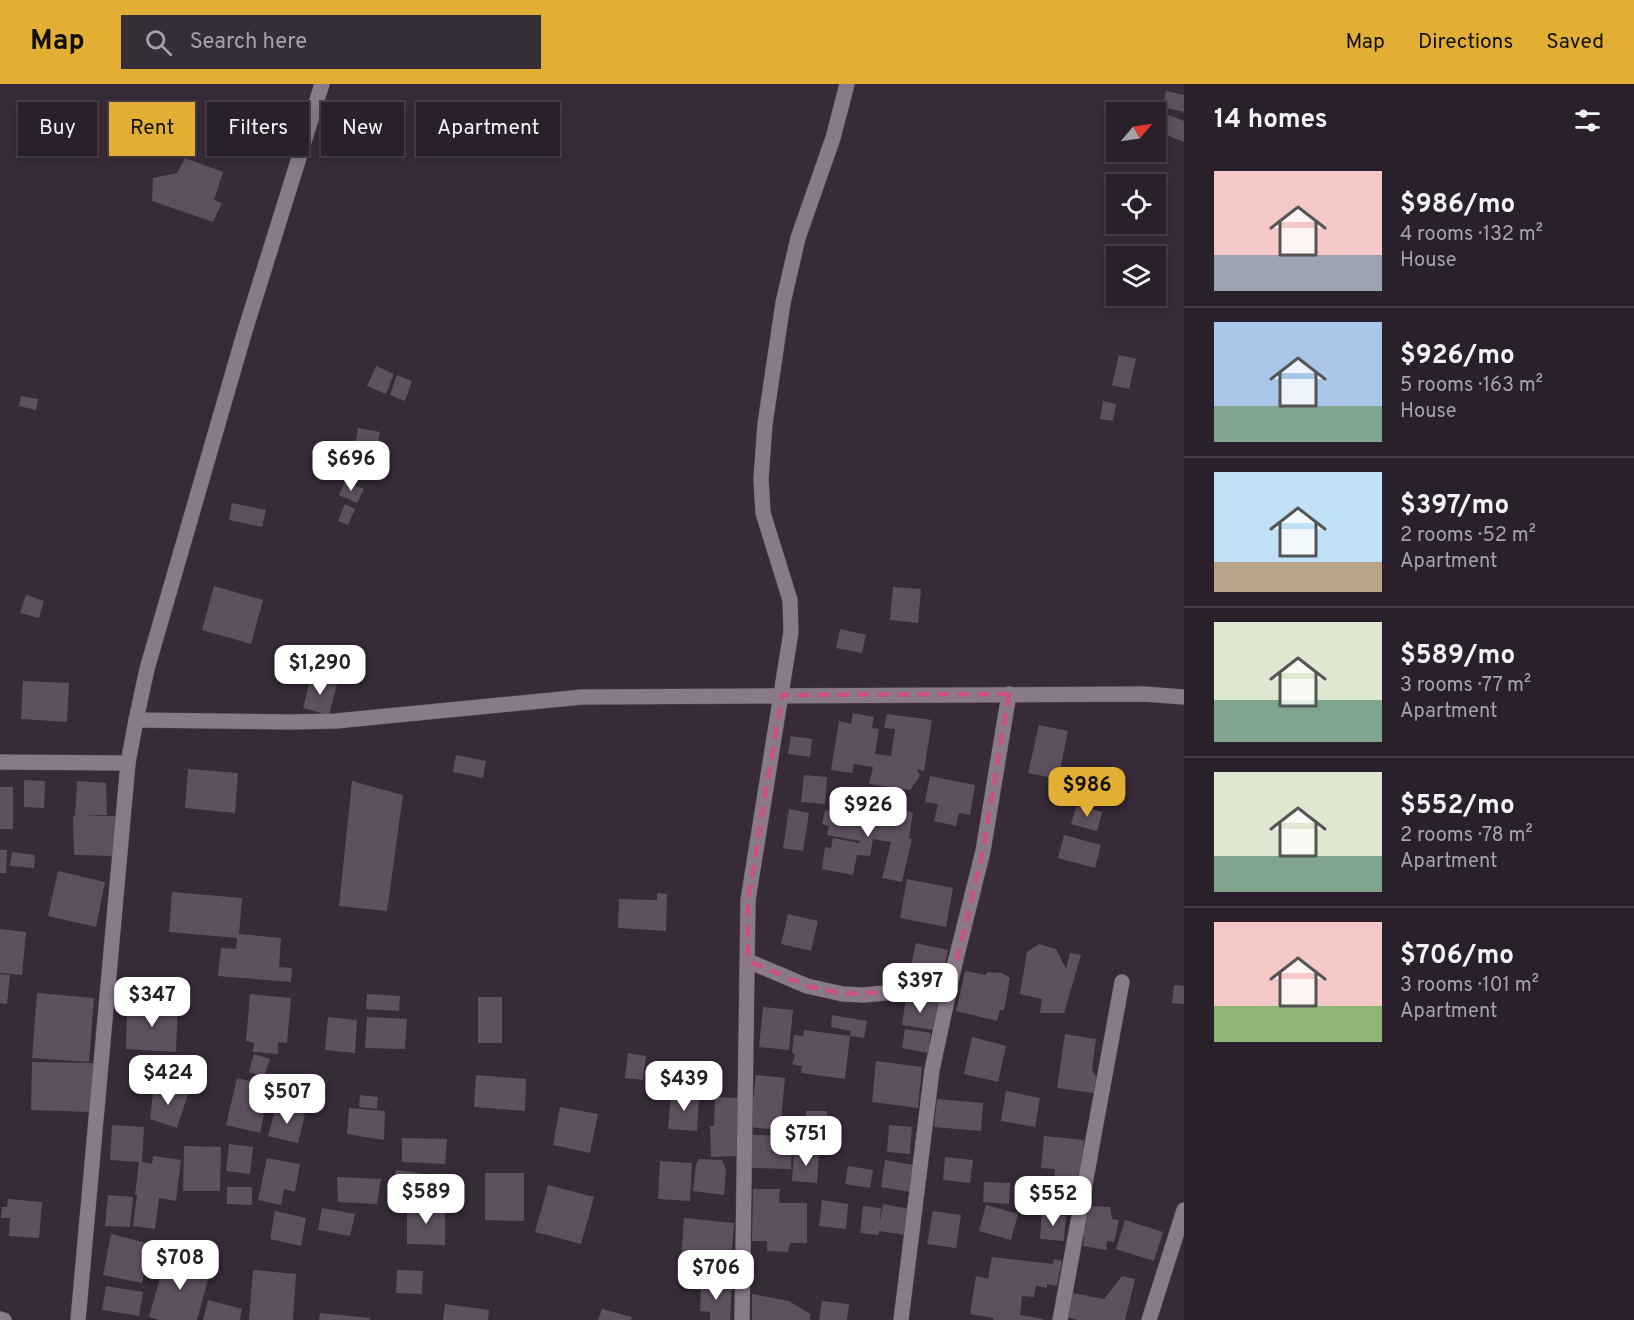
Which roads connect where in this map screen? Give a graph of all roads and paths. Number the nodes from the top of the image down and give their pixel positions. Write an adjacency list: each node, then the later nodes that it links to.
1 (322, 84): 6 (street)
2 (847, 84): 4 (street)
3 (1009, 694): 4 (street); 5 (street); 11 (street)
4 (782, 695): 6 (street); 9 (street)
5 (1184, 697)
6 (136, 720): 8 (street)
7 (0, 762): 8 (street)
8 (128, 763): 13 (street)
9 (748, 961): 11 (street); 14 (street)
10 (1122, 982): 16 (street)
11 (948, 997): 15 (street)
12 (1184, 1210): 17 (street)
13 (78, 1320)
14 (742, 1320)
15 (902, 1320)
16 (1060, 1320)
17 (1149, 1320)

